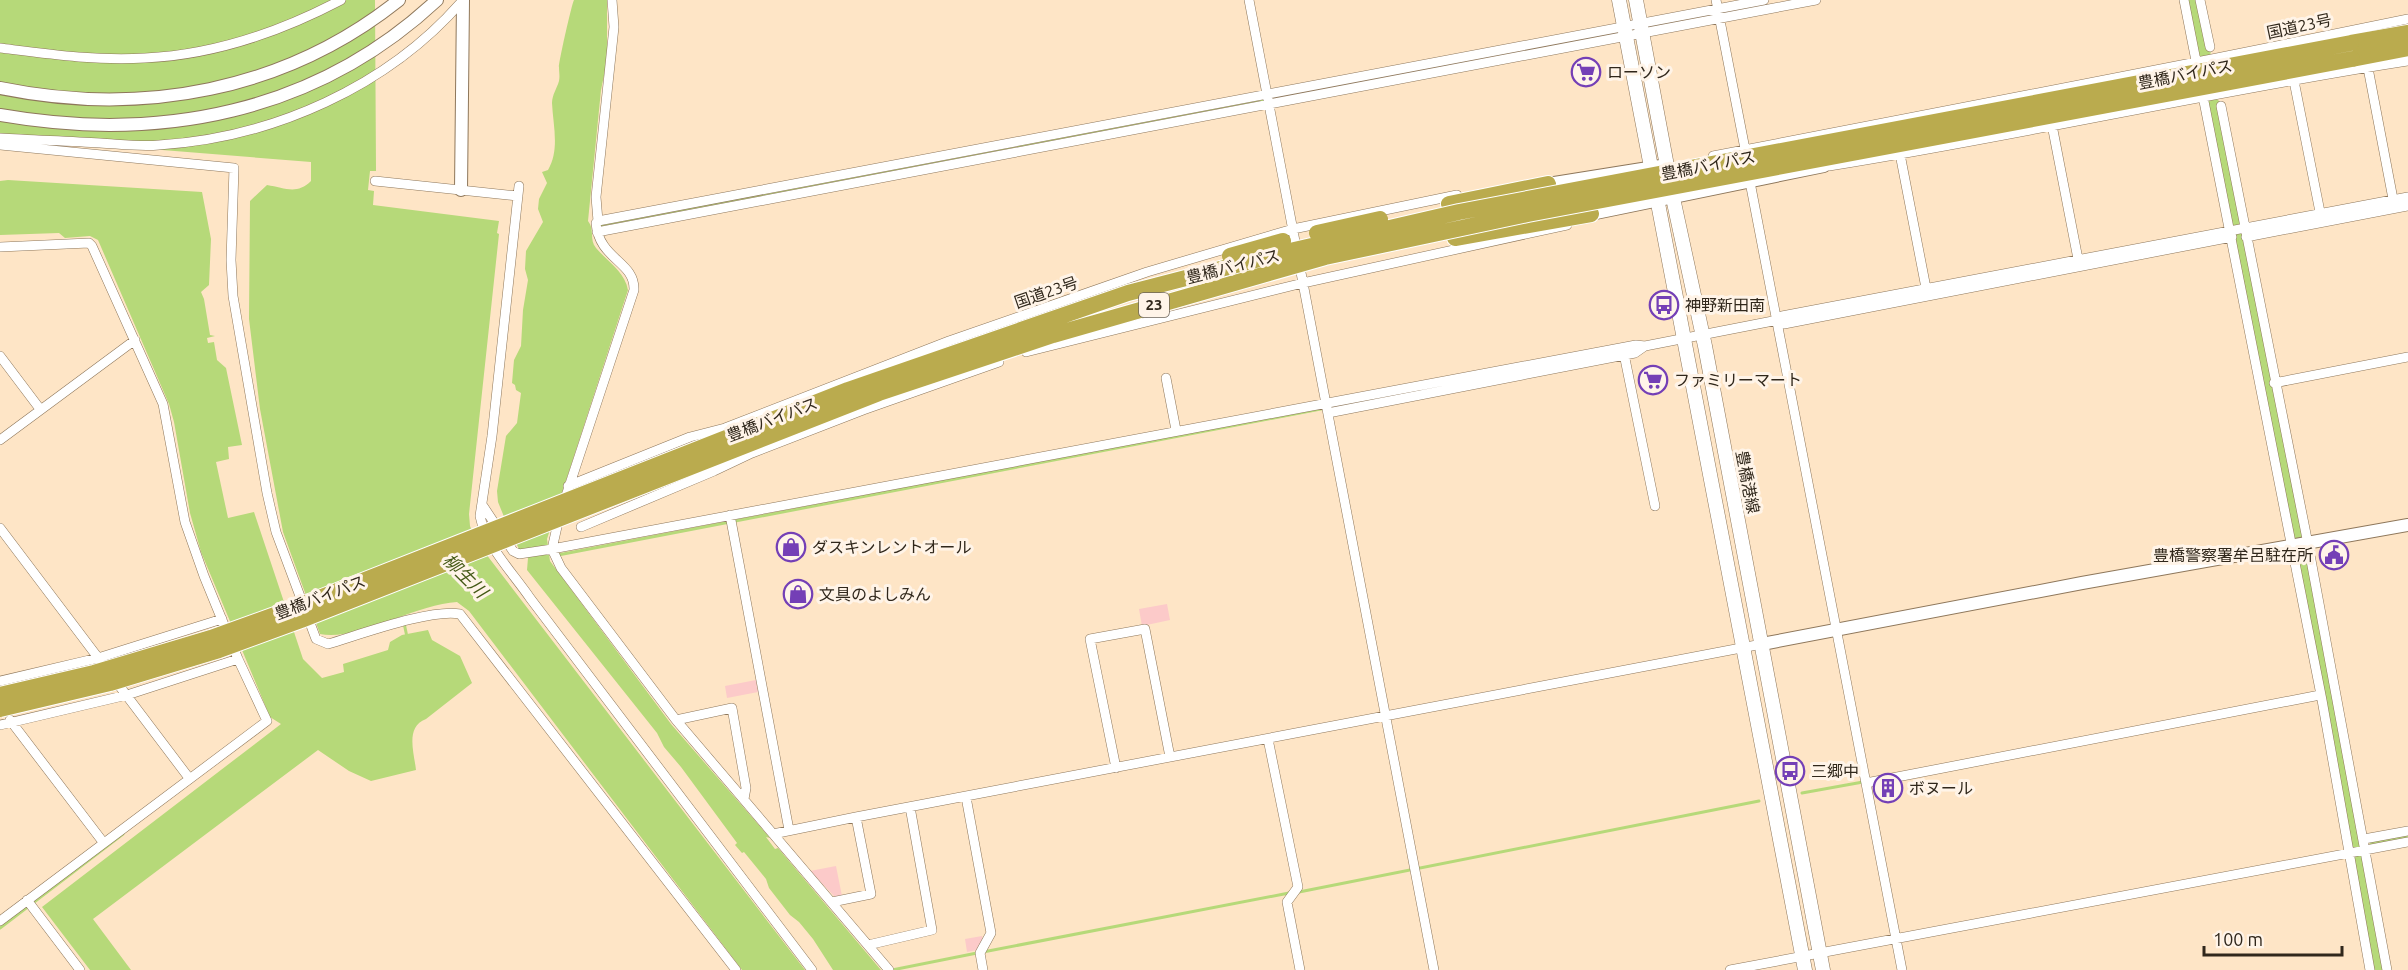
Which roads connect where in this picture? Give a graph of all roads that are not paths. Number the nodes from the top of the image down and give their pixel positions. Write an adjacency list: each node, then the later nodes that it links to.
1 (341, 0): 22 (street)
2 (399, 0): 29 (street)
3 (436, 0): 34 (street)
4 (463, 0): 42 (street); 56 (street)
5 (612, 0): 69 (street)
6 (1249, 0): 30 (street)
7 (1619, 0): 18 (main road)
8 (1636, 0): 17 (main road, 豊橋港線)
9 (1764, 0): 14 (street)
10 (1816, 0): 13 (street)
11 (2184, 0): 19 (street)
12 (2200, 0): 19 (street)
13 (1784, 3): 15 (street)
14 (1717, 4): 15 (street); 17 (street)
15 (1720, 19): 17 (street); 45 (street)
16 (2408, 19): 25 (street, 国道23号)
17 (1642, 28): 18 (street); 49 (main road, 豊橋港線)
18 (1624, 31): 30 (street); 32 (street); 51 (main road)
19 (2197, 31): 21 (street); 25 (street)
20 (2408, 33): 24 (highway, 豊橋バイパス / 23)
21 (2210, 47)
22 (0, 48)
23 (2408, 48): 24 (highway, 豊橋バイパス / 23)
24 (2352, 51): 77 (highway, 豊橋バイパス / 23, bridge); 78 (highway, 豊橋バイパス / 23, bridge)
25 (2196, 61): 31 (street); 41 (street, 国道23号)
26 (2408, 62): 27 (street)
27 (2368, 68): 28 (street); 61 (street)
28 (2294, 81): 31 (street); 68 (street)
29 (0, 88)
30 (1268, 94): 32 (street); 35 (street)
31 (2203, 96): 37 (street); 38 (street)
32 (1270, 104): 39 (street); 70 (street)
33 (2221, 106): 36 (street)
34 (0, 115)
35 (1134, 119): 39 (street); 40 (street)
36 (2224, 124): 38 (street); 71 (street)
37 (2052, 125): 46 (street); 74 (street)
38 (2209, 127): 72 (street)
39 (1136, 129): 44 (street)
40 (1051, 135): 44 (street); 47 (street)
41 (1820, 135): 45 (street, 国道23号); 50 (street)
42 (0, 138)
43 (0, 145): 151 (street)
44 (1053, 145): 47 (street)
45 (1745, 149): 49 (street, 国道23号)
46 (1900, 154): 50 (street); 76 (street)
47 (966, 156): 48 (street)
48 (933, 162): 54 (street); 58 (street)
49 (1667, 165): 51 (street); 60 (main road, 豊橋港線)
50 (1825, 166): 53 (street)
51 (1650, 167): 55 (street); 63 (main road)
52 (375, 181): 56 (street)
53 (1750, 182): 60 (street); 80 (street)
54 (794, 183): 57 (street); 58 (street)
55 (1548, 184): 70 (street, 国道23号 / 23); 77 (highway, 23, bridge)
56 (461, 190): 99 (street)
57 (750, 192): 62 (street); 64 (street)
58 (796, 194): 62 (street)
59 (2408, 197): 61 (street)
60 (1673, 198): 63 (street); 81 (main road, 豊橋港線)
61 (2393, 199): 68 (street)
62 (753, 202): 66 (street)
63 (1657, 202): 67 (street); 82 (main road)
64 (688, 204): 66 (street); 69 (street)
65 (2408, 206): 68 (street)
66 (690, 214): 69 (street)
67 (1591, 214): 75 (street); 78 (highway, 23, bridge)
68 (2322, 218): 71 (street)
69 (597, 227): 98 (street)
70 (1293, 229): 75 (street); 79 (street, 国道23号 / 23)
71 (2245, 231): 72 (street); 89 (street)
72 (2231, 233): 74 (street); 107 (street)
73 (0, 247): 83 (street)
74 (2081, 261): 76 (street)
75 (1303, 283): 84 (street); 92 (street)
76 (1929, 290): 80 (street)
77 (1128, 293): 116 (highway, 豊橋バイパス / 23, bridge)
78 (1166, 302): 120 (highway, 豊橋バイパス / 23, bridge)
79 (1038, 311): 84 (street); 90 (street, 国道23号 / 23)
80 (1778, 320): 81 (street); 110 (street)
81 (1702, 334): 82 (street); 111 (main road, 豊橋港線)
82 (1682, 338): 85 (street); 112 (main road)
83 (135, 340): 93 (street); 109 (street)
84 (1050, 346): 95 (street)
85 (1624, 351): 91 (street); 100 (street)
86 (0, 356): 93 (street)
87 (2408, 357): 89 (street)
88 (1166, 378): 96 (street)
89 (2274, 383): 106 (street)
90 (798, 400): 95 (street); 98 (street, 国道23号 / 23)
91 (1356, 401): 92 (street); 94 (street)
92 (1326, 402): 94 (street); 96 (street)
93 (40, 409): 97 (street)
94 (1328, 413): 121 (street)
95 (811, 430): 103 (street)
96 (1176, 430): 101 (street)
97 (0, 440)
98 (568, 486): 103 (street); 108 (street)
99 (483, 506): 108 (street); 152 (street)
100 (1655, 506)
101 (730, 515): 105 (street); 134 (street)
102 (2408, 525): 106 (street)
103 (581, 526): 105 (street)
104 (0, 528): 113 (street)
105 (585, 542): 108 (street)
106 (2308, 544): 107 (street); 119 (street)
107 (2291, 545): 110 (street); 118 (street)
108 (552, 550): 122 (street)
109 (222, 619): 113 (street); 114 (street)
110 (1837, 631): 111 (street); 129 (street)
111 (1762, 644): 112 (street); 147 (main road, 豊橋港線)
112 (1742, 650): 121 (street); 148 (main road)
113 (98, 658): 115 (street); 117 (street)
114 (238, 659): 117 (street); 128 (street)
115 (0, 681)
116 (0, 695)
117 (127, 695): 123 (street); 128 (street)
118 (2321, 697): 119 (street); 129 (street); 141 (street)
119 (2335, 697): 137 (street)
120 (0, 708): 123 (street)
121 (1385, 717): 125 (street); 155 (street)
122 (676, 720): 131 (street); 131 (street)
123 (12, 723): 124 (street); 138 (street)
124 (0, 725)
125 (1268, 739): 126 (street); 154 (street)
126 (1170, 757): 127 (street); 127 (street)
127 (1116, 768): 130 (street)
128 (189, 778): 138 (street)
129 (1866, 783): 145 (street)
130 (966, 797): 132 (street); 153 (street)
131 (744, 799): 136 (street)
132 (910, 807): 133 (street); 146 (street)
133 (856, 817): 134 (street); 143 (street)
134 (789, 830): 136 (street)
135 (2408, 831): 137 (street)
136 (773, 834): 143 (street)
137 (2364, 839): 140 (street)
138 (104, 842): 142 (street)
139 (2408, 842): 140 (street)
140 (2364, 850): 141 (street); 161 (street)
141 (2350, 852): 145 (street); 160 (street)
142 (27, 901): 144 (street); 150 (street)
143 (832, 902): 146 (street)
144 (0, 921)
145 (1896, 938): 147 (street); 159 (street)
146 (868, 945): 149 (street)
147 (1821, 952): 148 (street); 158 (main road, 豊橋港線)
148 (1801, 956): 156 (street); 157 (main road)
149 (887, 968)
150 (80, 970)
151 (736, 970)
152 (812, 970)
153 (983, 970)
154 (1300, 970)
155 (1434, 970)
156 (1730, 970)
157 (1804, 970)
158 (1823, 970)
159 (1902, 970)
160 (2370, 970)
161 (2387, 970)

